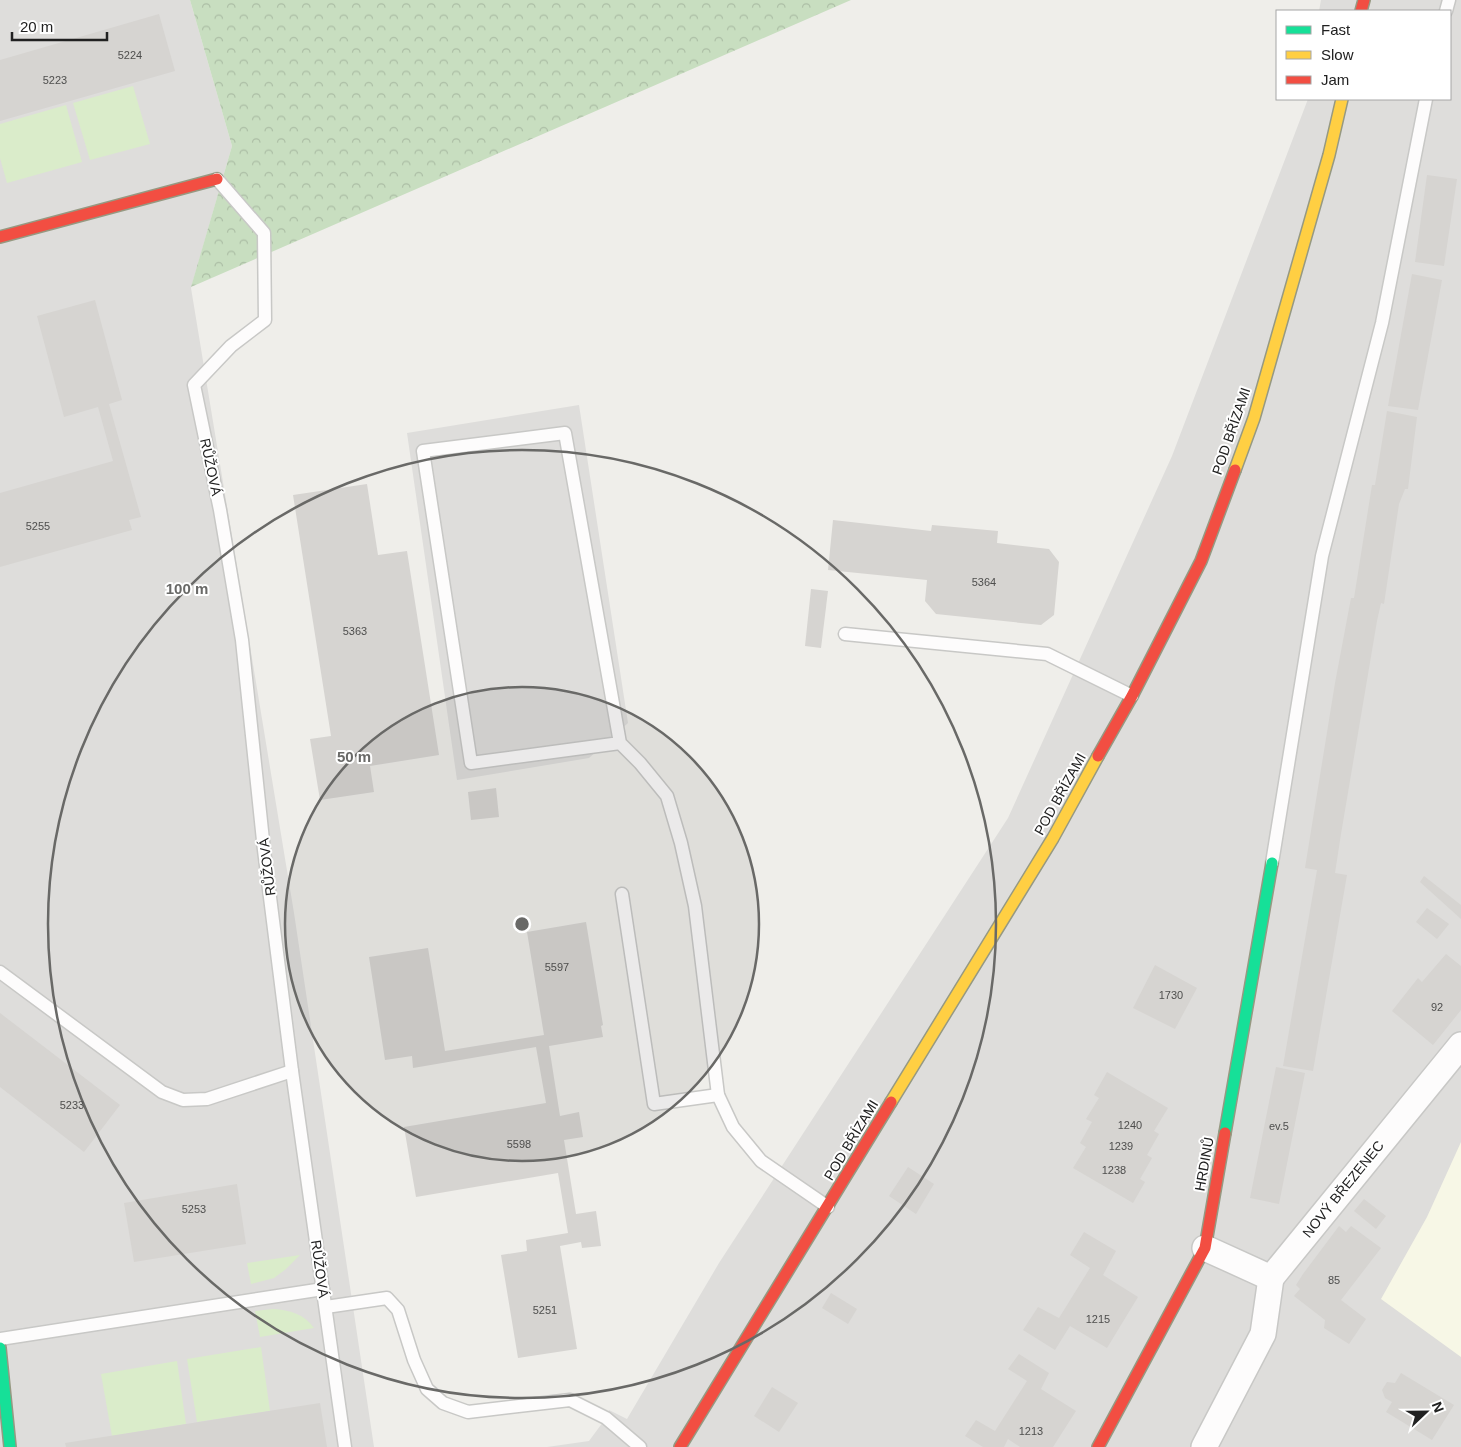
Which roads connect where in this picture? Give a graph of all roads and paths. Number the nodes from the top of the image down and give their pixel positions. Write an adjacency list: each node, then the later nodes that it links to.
1 (1342, 100): 6 (street, POD BŘÍZAMI)
2 (1426, 100): 8 (lane)
3 (217, 179): 4 (street); 12 (lane, RŮŽOVÁ)
4 (0, 237)
5 (845, 634): 6 (lane)
6 (1132, 696): 14 (street, POD BŘÍZAMI)
7 (620, 743): 7 (lane); 13 (lane)
8 (1272, 863): 15 (street, HRDINŮ)
9 (622, 894): 13 (lane)
10 (0, 972): 12 (lane)
11 (1461, 1045): 16 (street, NOVÝ BŘEZENEC)
12 (292, 1071): 17 (lane, RŮŽOVÁ)
13 (718, 1095): 14 (lane)
14 (828, 1207): 24 (street, POD BŘÍZAMI)
15 (1205, 1248): 16 (street); 25 (street, HRDINŮ)
16 (1271, 1278): 26 (street)
17 (323, 1289): 18 (lane, RŮŽOVÁ); 19 (lane)
18 (326, 1307): 22 (lane, RŮŽOVÁ); 23 (lane)
19 (0, 1339)
20 (0, 1348): 21 (street)
21 (10, 1447)
22 (345, 1447)
23 (640, 1447)
24 (680, 1447)
25 (1098, 1447)
26 (1204, 1447)

